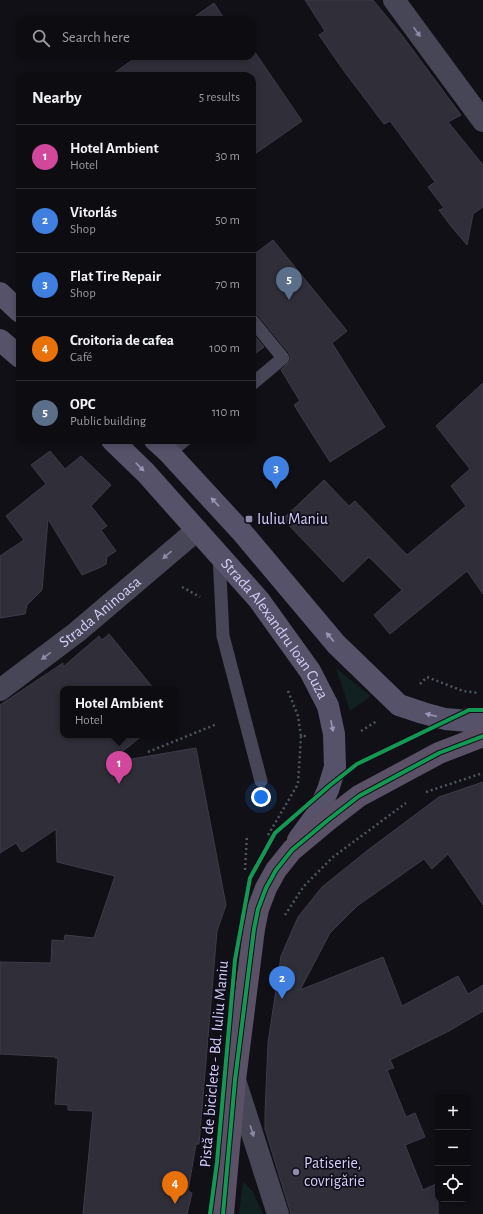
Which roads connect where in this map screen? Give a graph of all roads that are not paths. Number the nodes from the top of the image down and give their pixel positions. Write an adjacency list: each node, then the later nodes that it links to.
1 (394, 0): 2 (street, one-way to 2)
2 (483, 121)
3 (0, 293): 4 (street)
4 (16, 308)
5 (256, 325): 8 (lane)
6 (0, 340): 7 (street)
7 (16, 354)
8 (256, 381)
9 (116, 444): 11 (street, Strada Alexandru Ioan Cuza, one-way to 11)
10 (170, 444): 14 (street, Strada Alexandru Ioan Cuza, one-way to 10)
11 (197, 530): 12 (street, Strada Alexandru Ioan Cuza); 13 (street, Strada Aninoasa, one-way to 13)
12 (219, 555): 16 (lane); 17 (street, Strada Alexandru Ioan Cuza, one-way to 17)
13 (0, 690)
14 (483, 721)
15 (483, 736): 17 (main road)
16 (261, 781)
17 (292, 850): 18 (main road)
18 (236, 1080): 19 (main road); 20 (street, one-way to 20)
19 (223, 1214)
20 (278, 1214)

